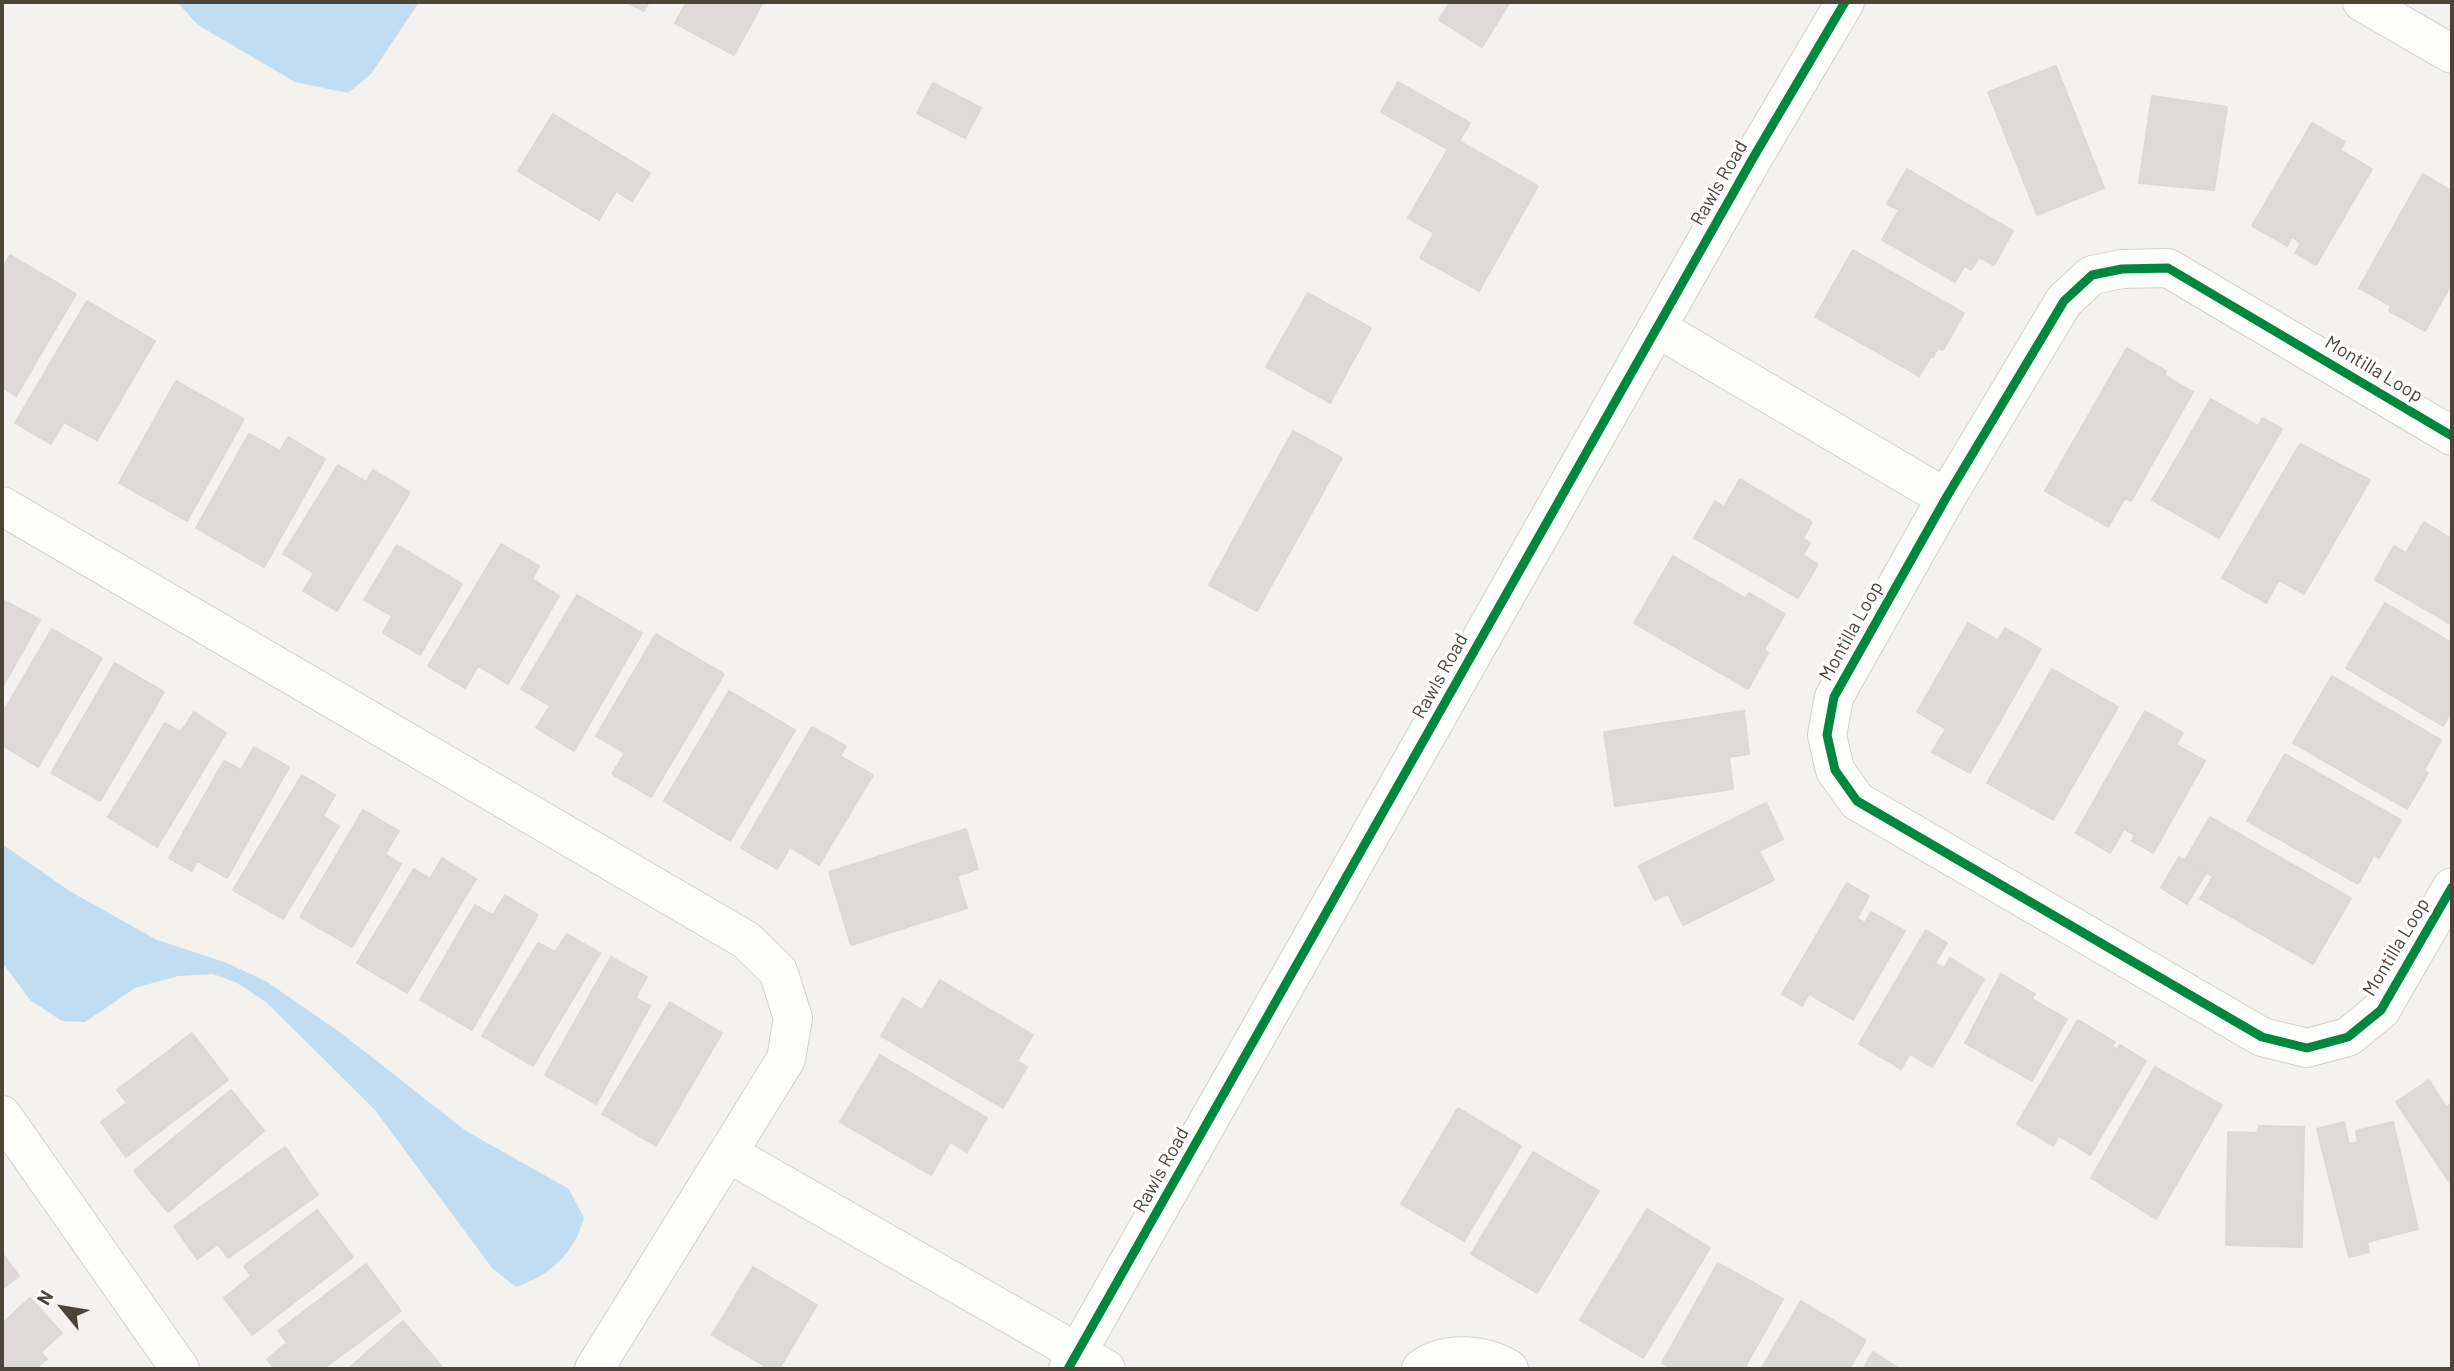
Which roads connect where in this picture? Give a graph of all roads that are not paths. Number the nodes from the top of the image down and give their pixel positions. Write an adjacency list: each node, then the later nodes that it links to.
1 (1845, 2): 4 (street, Rawls Road)
2 (2362, 2): 3 (street)
3 (2452, 54)
4 (1657, 328): 6 (street); 11 (street, Rawls Road)
5 (2452, 436): 6 (street, Montilla Loop)
6 (1946, 498): 8 (street, Montilla Loop)
7 (2, 506): 10 (street)
8 (2452, 887)
9 (2, 1115): 12 (street)
10 (728, 1153): 11 (street); 13 (street)
11 (1084, 1363)
12 (180, 1369)
13 (594, 1369)
14 (1422, 1369): 15 (street)
15 (1509, 1369)

